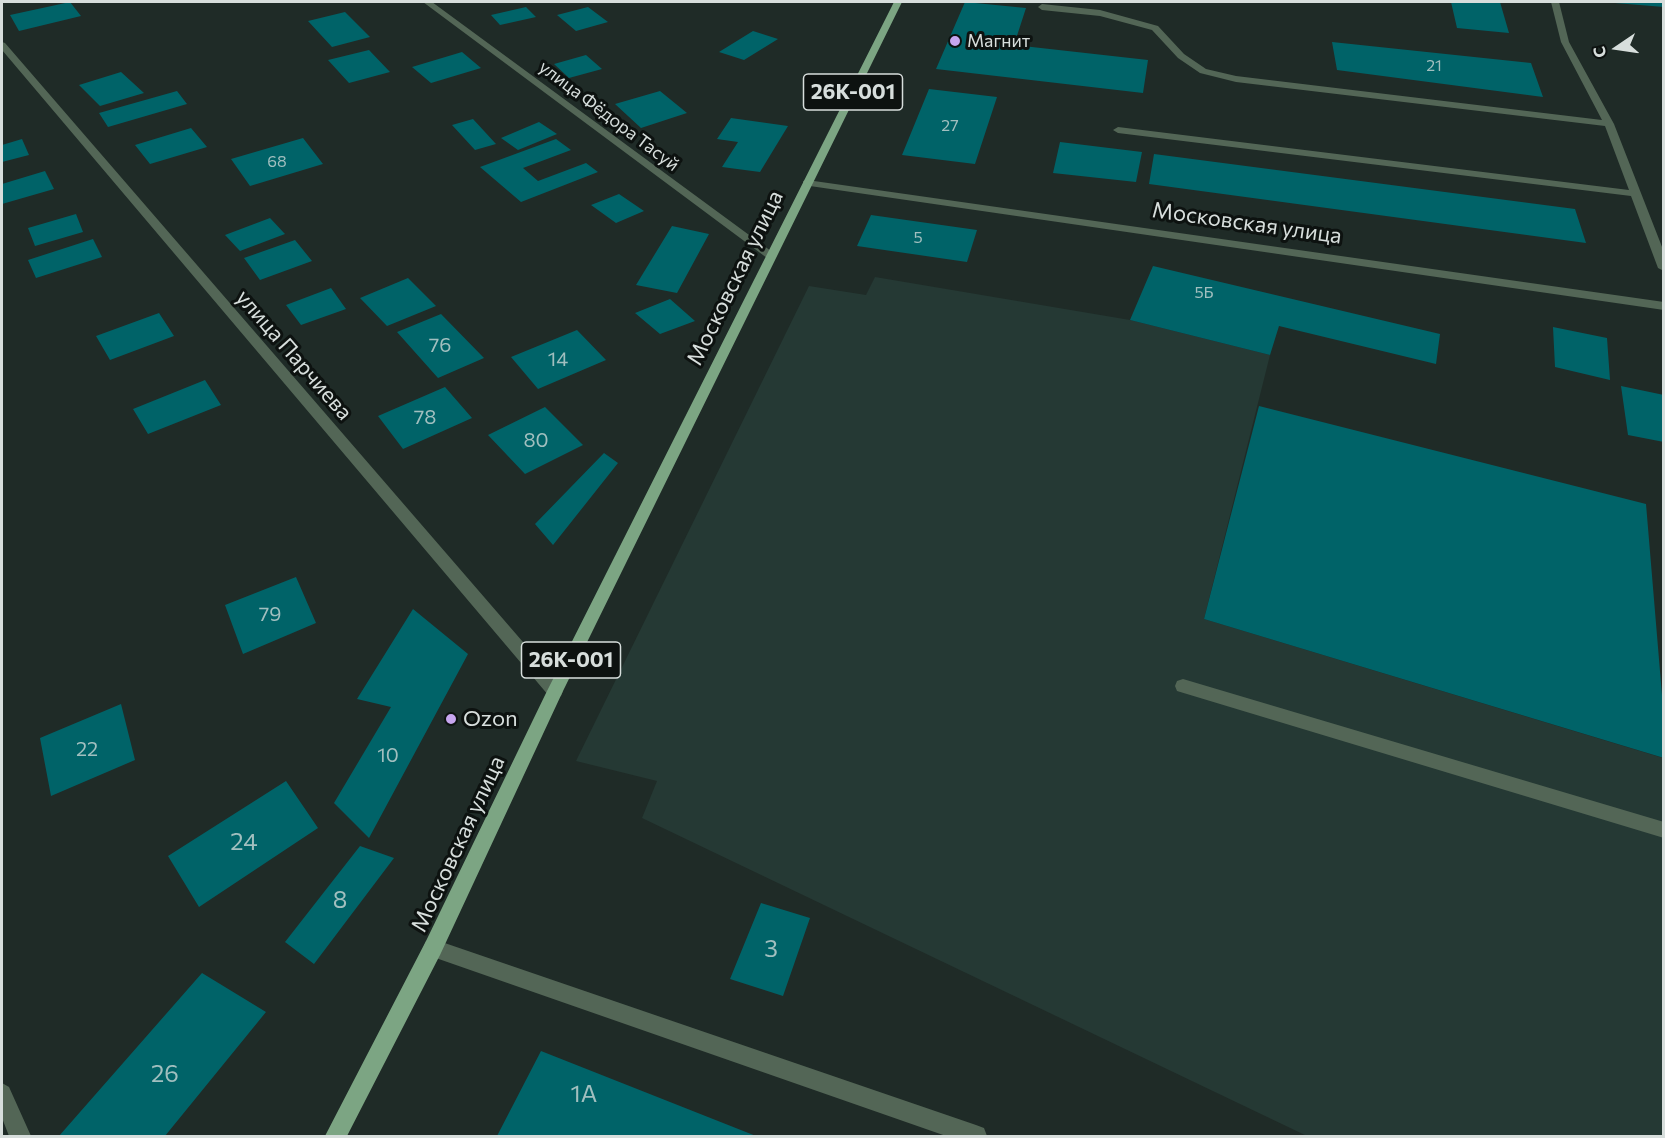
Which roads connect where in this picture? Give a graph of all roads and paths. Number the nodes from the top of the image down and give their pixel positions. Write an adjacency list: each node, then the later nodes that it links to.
1 (427, 2): 10 (street, улица Фёдора Тасуй)
2 (898, 2): 8 (main road, 26К-001)
3 (1555, 2): 6 (street)
4 (1042, 7): 6 (street)
5 (2, 45): 14 (street, улица Парчиева)
6 (1609, 124): 9 (street)
7 (1118, 130): 9 (street)
8 (807, 183): 10 (main road, Московская улица / 26К-001); 12 (street, Московская улица)
9 (1637, 194): 11 (street)
10 (771, 256): 14 (main road, Московская улица / 26К-001)
11 (1664, 268)
12 (1664, 306)
13 (1183, 686): 15 (street)
14 (555, 692): 16 (main road, Московская улица / 26К-001)
15 (1664, 830)
16 (433, 948): 19 (main road, Московская улица / 26К-001); 20 (street)
17 (2, 1094): 18 (street)
18 (20, 1137)
19 (336, 1137)
20 (976, 1137)

